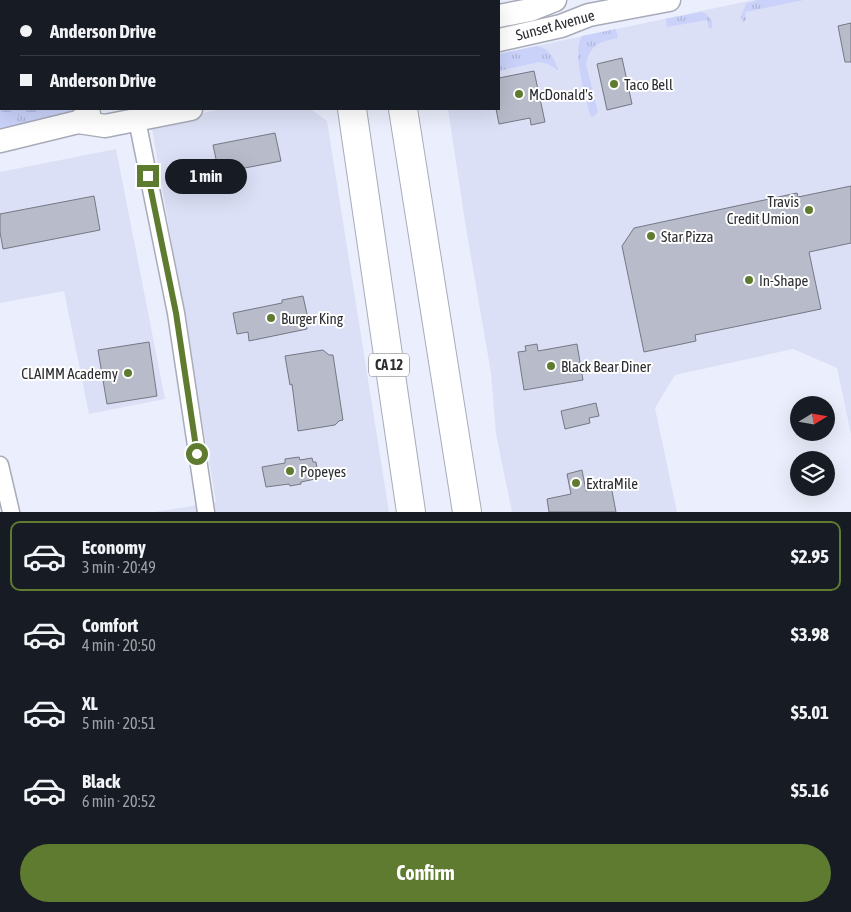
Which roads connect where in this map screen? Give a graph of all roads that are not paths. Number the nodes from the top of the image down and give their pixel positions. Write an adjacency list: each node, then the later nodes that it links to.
1 (555, 0): 3 (main road, Sunset Avenue)
2 (669, 0): 4 (main road, Sunset Avenue)
3 (500, 16)
4 (500, 40)
5 (96, 110): 10 (main road)
6 (182, 110): 9 (main road)
7 (352, 110): 15 (highway, CA 12)
8 (403, 110): 16 (highway)
9 (140, 114): 10 (main road); 14 (street)
10 (78, 122): 11 (main road)
11 (0, 141)
12 (0, 465): 13 (street)
13 (11, 512)
14 (206, 512)
15 (412, 512)
16 (467, 512)

